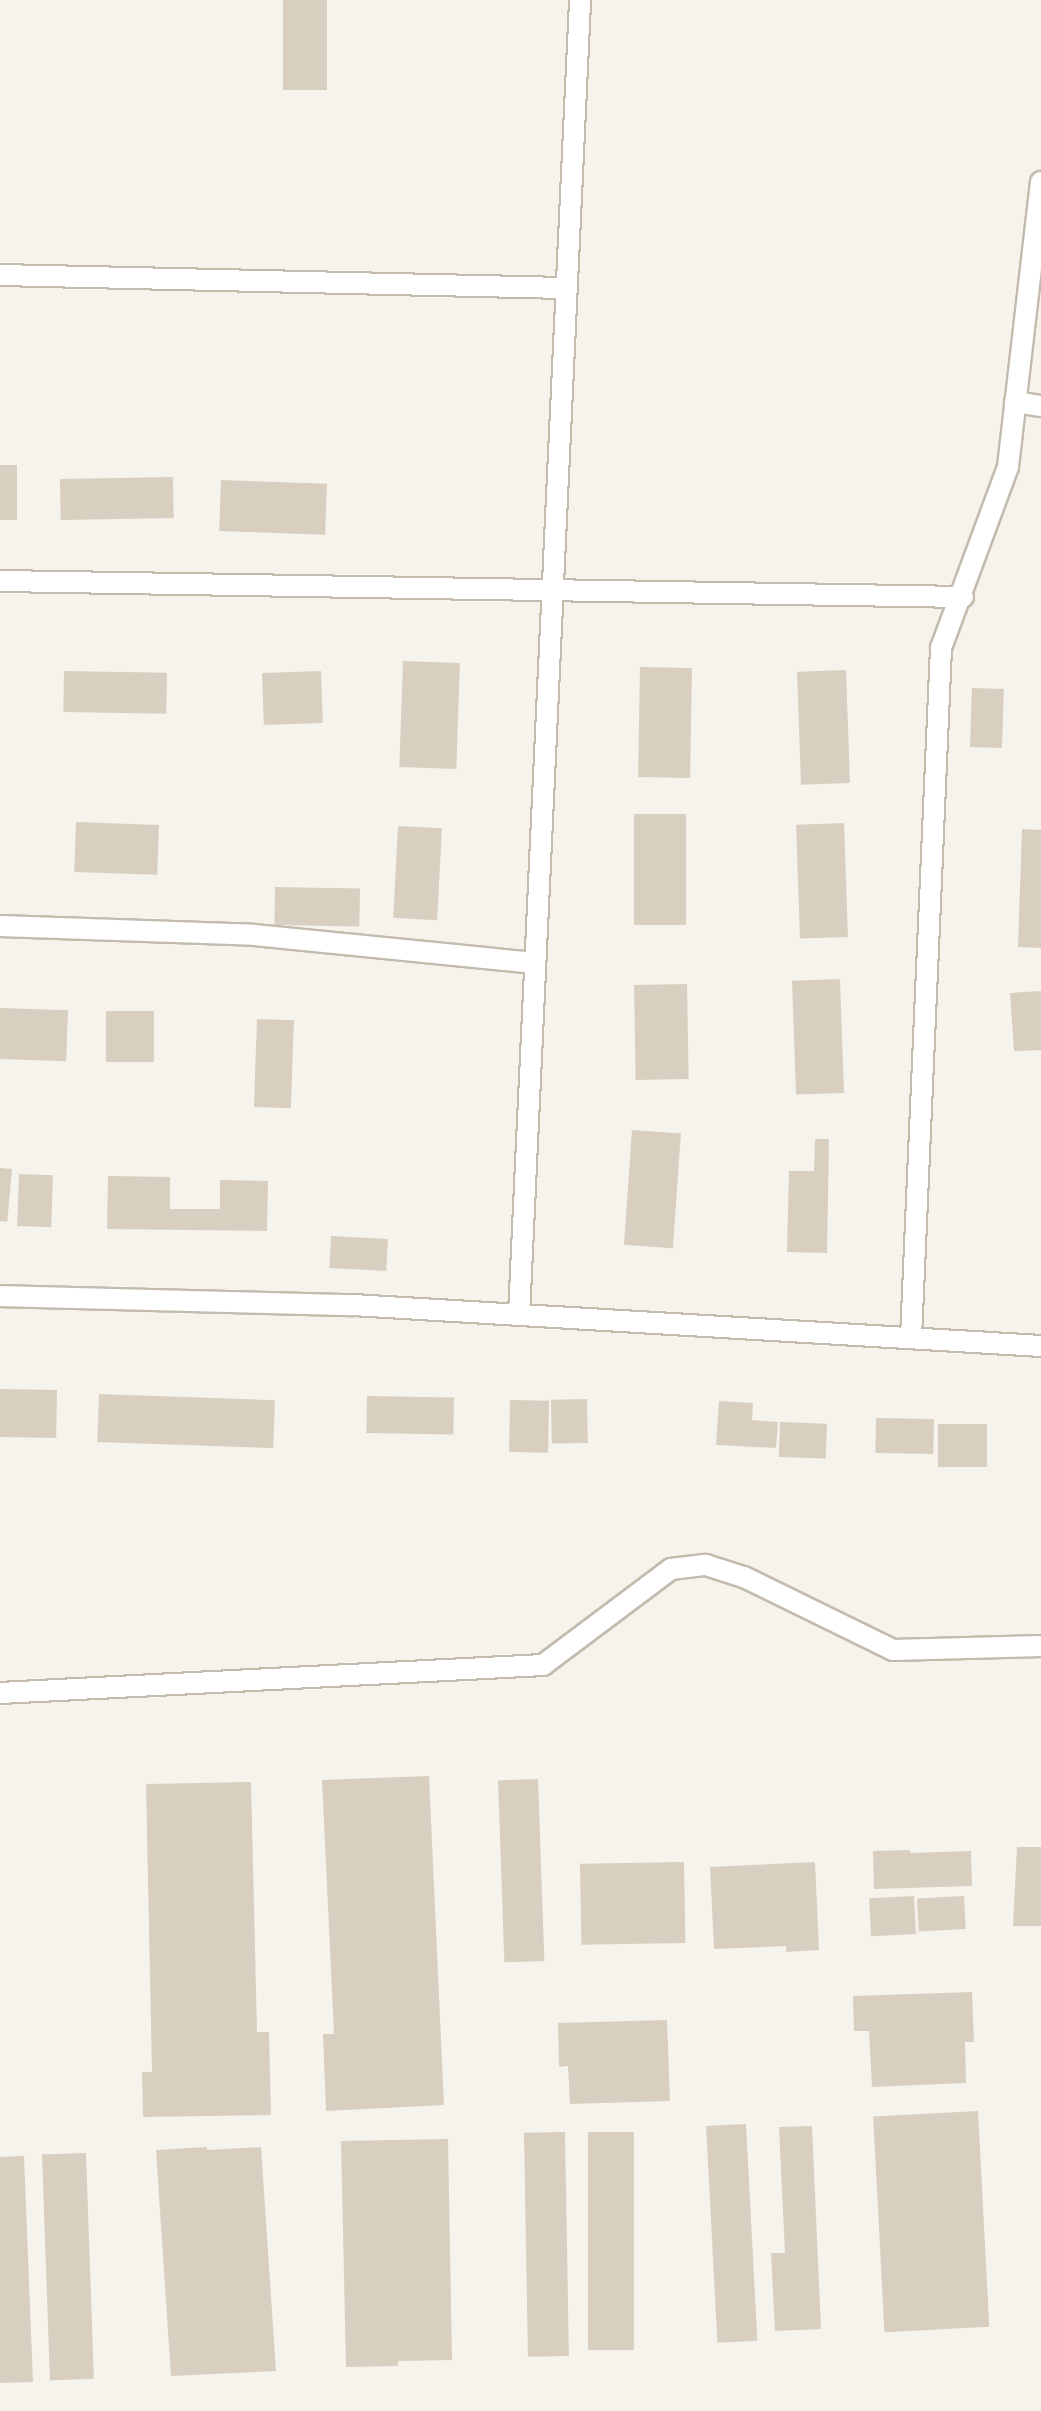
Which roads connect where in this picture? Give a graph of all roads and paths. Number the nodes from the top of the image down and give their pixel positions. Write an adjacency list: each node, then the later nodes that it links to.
1 (580, 0): 4 (lane)
2 (1041, 182): 5 (lane)
3 (0, 275): 4 (lane)
4 (566, 288): 8 (lane)
5 (1015, 402): 6 (lane); 9 (lane)
6 (1041, 406)
7 (0, 581): 8 (lane)
8 (552, 589): 9 (lane); 11 (lane)
9 (963, 597): 14 (lane)
10 (0, 926): 11 (lane)
11 (533, 963): 13 (lane)
12 (0, 1296): 13 (lane)
13 (519, 1315): 14 (lane)
14 (911, 1338): 15 (lane)
15 (1041, 1346)
16 (1041, 1646): 17 (lane)
17 (0, 1693)

